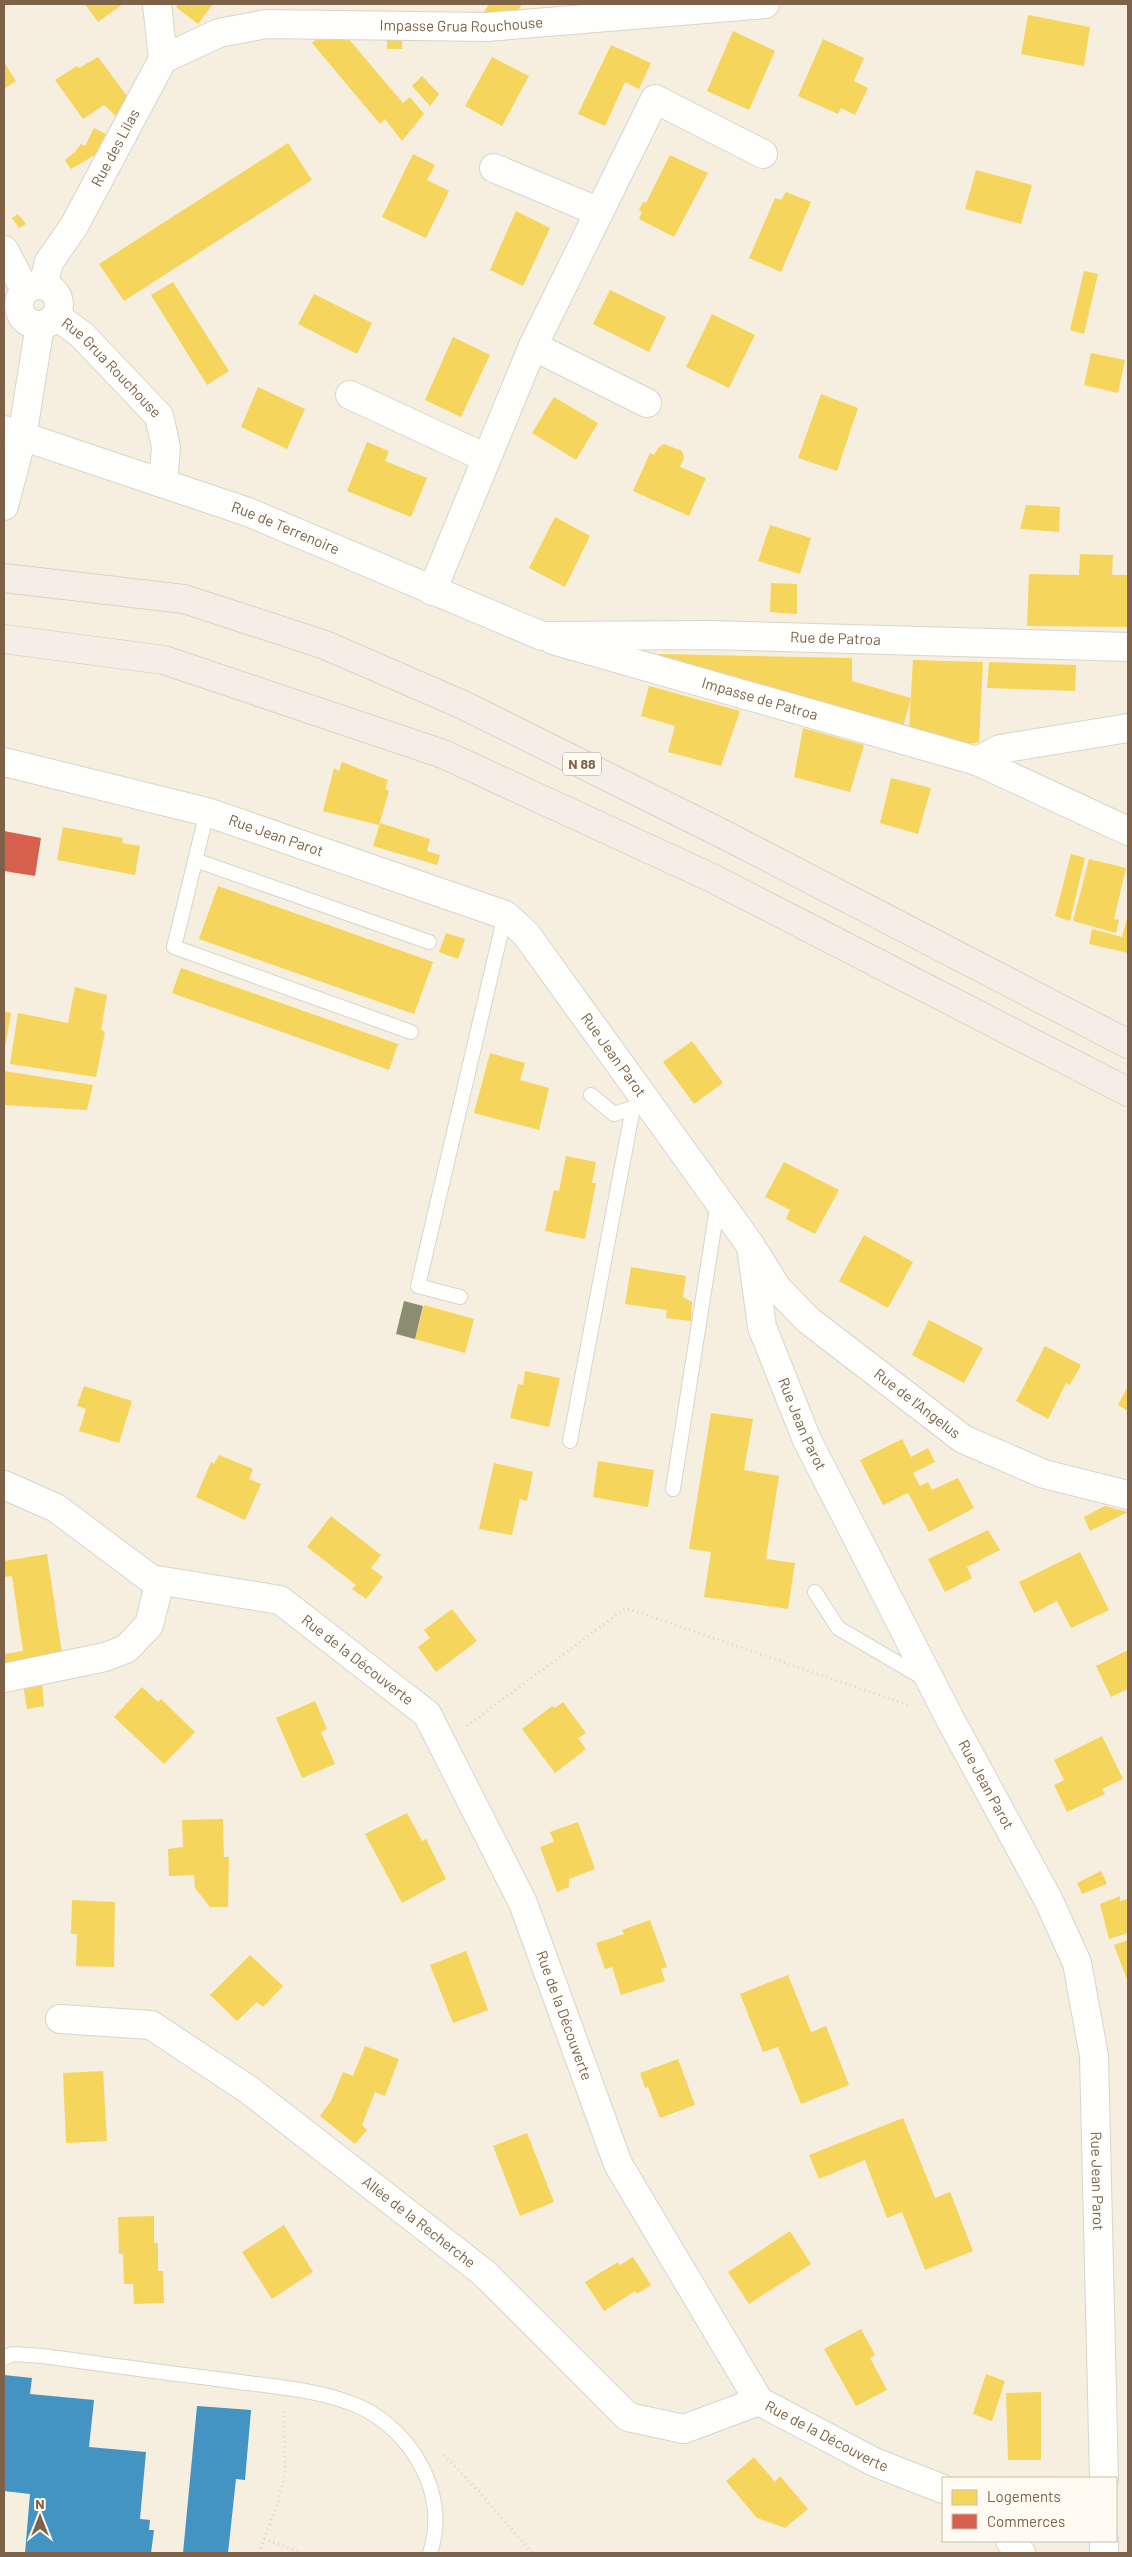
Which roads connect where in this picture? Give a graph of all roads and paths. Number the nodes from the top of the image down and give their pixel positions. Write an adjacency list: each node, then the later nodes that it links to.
1 (157, 4): 4 (street)
2 (765, 4): 3 (street, Impasse Grua Rouchouse)
3 (459, 15): 4 (street, Impasse Grua Rouchouse)
4 (163, 59): 9 (street, Rue des Lilas)
5 (764, 154): 7 (street)
6 (494, 168): 7 (street)
7 (599, 212): 11 (street)
8 (4, 250): 9 (street)
9 (34, 288): 10 (street, Rue des Lilas)
10 (48, 320): 14 (street); 16 (street, Rue Grua Rouchouse)
11 (533, 346): 13 (street); 15 (street)
12 (350, 395): 15 (street)
13 (647, 403)
14 (13, 434): 16 (street, Rue de Terrenoire); 17 (street)
15 (486, 458): 19 (street)
16 (163, 482): 19 (street, Rue de Terrenoire)
17 (7, 495)
18 (4, 578): 32 (highway, N 88)
19 (432, 591): 20 (street, Rue de Terrenoire)
20 (542, 636): 22 (street, Rue de Patroa); 24 (street, Impasse de Patroa)
21 (4, 640): 33 (highway)
22 (1128, 647)
23 (1128, 728): 24 (street)
24 (978, 761): 27 (street, Impasse de Patroa)
25 (4, 762): 26 (street, Rue Jean Parot)
26 (208, 812): 28 (lane); 29 (street, Rue Jean Parot)
27 (1128, 831)
28 (195, 860): 30 (lane); 31 (lane)
29 (505, 915): 35 (street, Rue Jean Parot); 38 (lane)
30 (428, 942)
31 (411, 1032)
32 (1128, 1044)
33 (1128, 1092)
34 (591, 1095): 35 (lane)
35 (641, 1106): 36 (street, Rue Jean Parot); 39 (lane)
36 (718, 1201): 37 (street, Rue Jean Parot); 41 (lane)
37 (751, 1246): 42 (street, Rue de l'Angelus); 46 (street, Rue Jean Parot)
38 (460, 1297)
39 (570, 1441)
40 (8, 1487): 43 (street, Rue de la Découverte)
41 (673, 1489)
42 (1128, 1495)
43 (160, 1581): 45 (street); 48 (street, Rue de la Découverte)
44 (815, 1592): 46 (lane)
45 (4, 1678)
46 (932, 1683): 54 (street, Rue Jean Parot)
47 (882, 1697): 48 (path)
48 (443, 1744): 52 (street, Rue de la Découverte)
49 (60, 2018): 52 (street, Allée de la Recherche)
50 (4, 2358): 51 (lane)
51 (283, 2388): 53 (lane); 56 (path)
52 (759, 2401): 55 (street, Rue de la Découverte)
53 (406, 2440): 60 (lane); 61 (path)
54 (1104, 2477)
55 (942, 2489)
56 (264, 2539): 58 (path); 59 (path)
57 (1011, 2542): 62 (street)
58 (259, 2553)
59 (302, 2553)
60 (430, 2553)
61 (532, 2553)
62 (1021, 2553)

